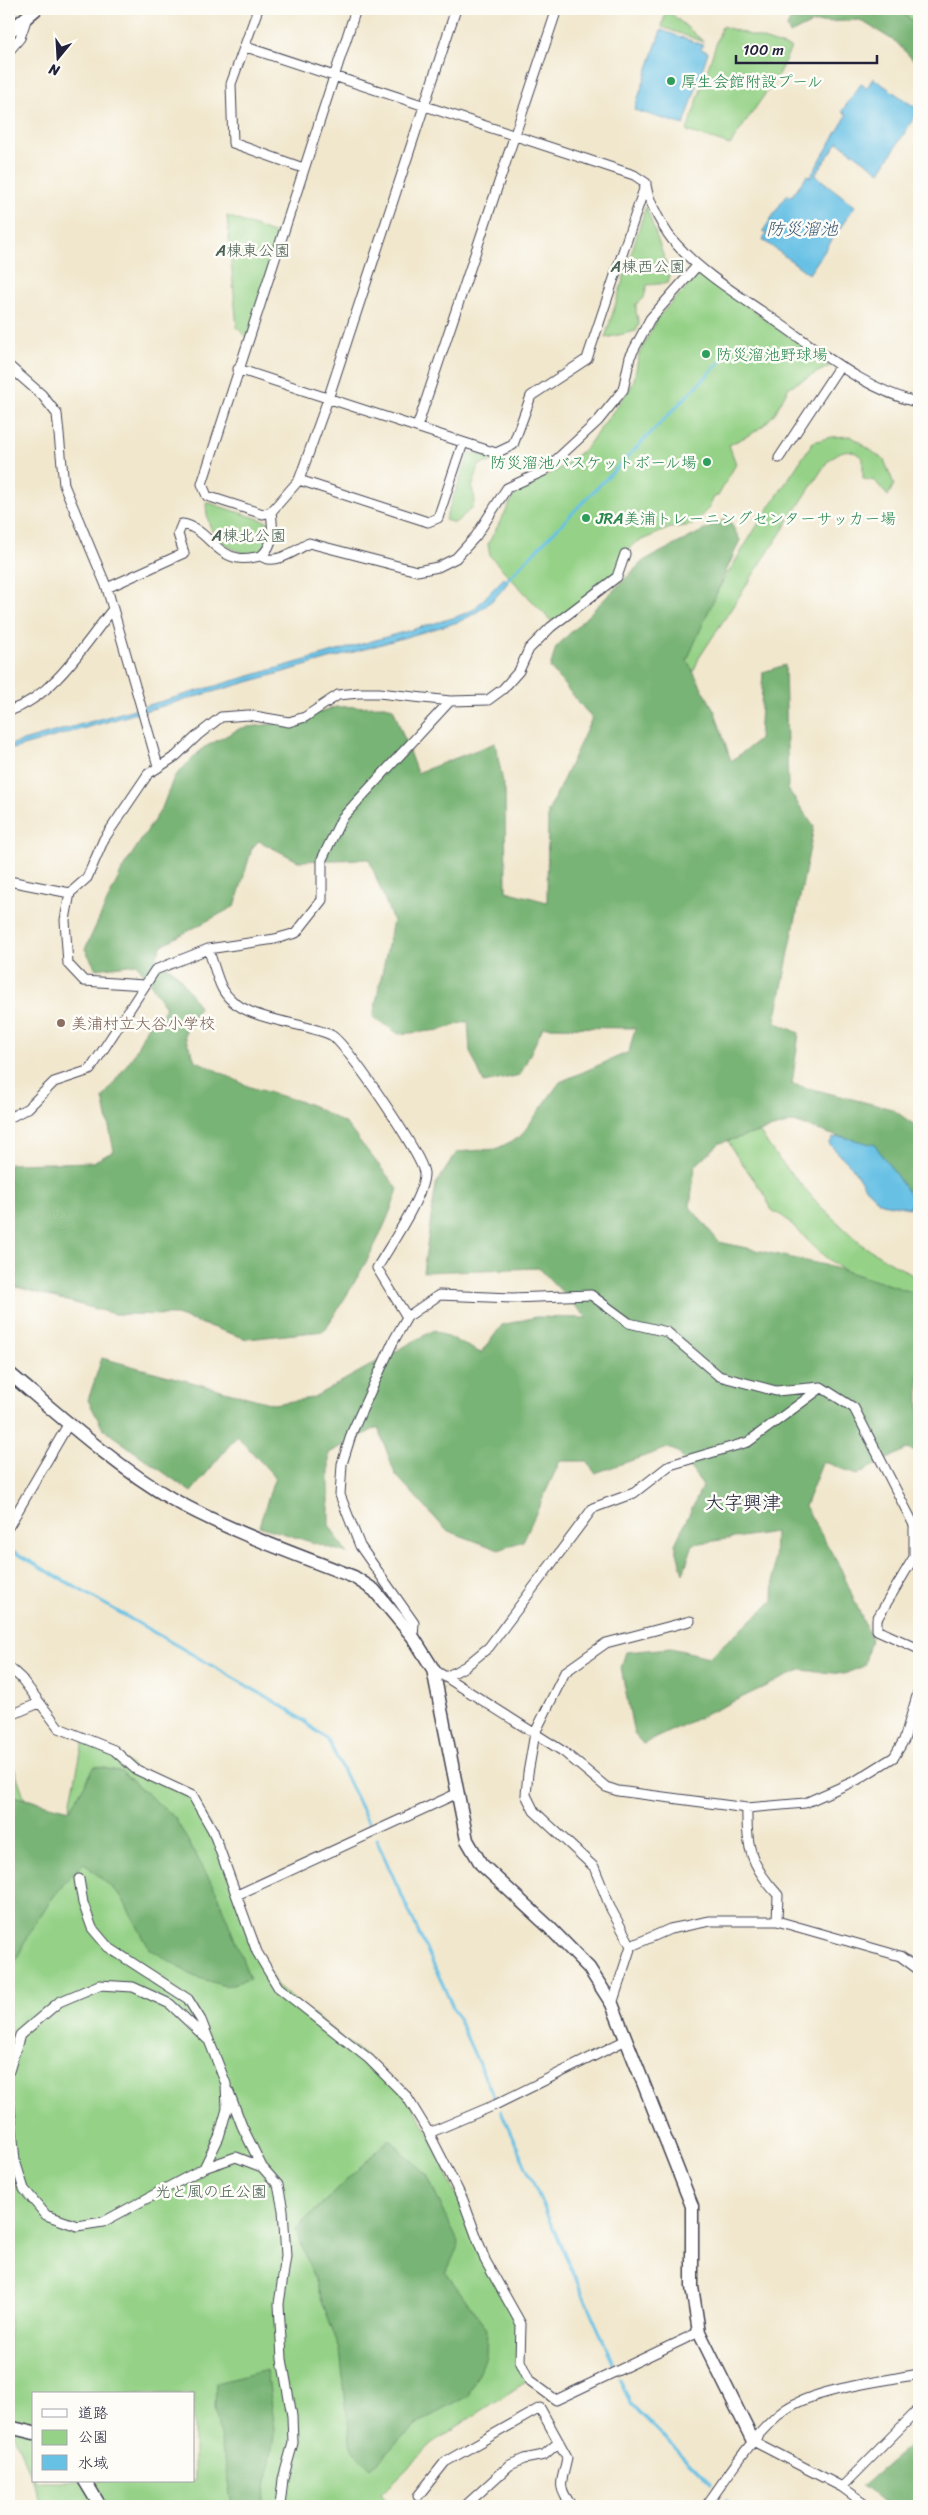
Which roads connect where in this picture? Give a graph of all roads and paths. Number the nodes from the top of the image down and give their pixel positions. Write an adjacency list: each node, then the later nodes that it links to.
1 (258, 9): 7 (street)
2 (356, 9): 9 (street)
3 (456, 9): 10 (street)
4 (557, 9): 11 (street)
5 (30, 11): 6 (street); 8 (street)
6 (9, 32)
7 (246, 47): 9 (street); 12 (street)
8 (9, 51)
9 (334, 77): 10 (street); 12 (street)
10 (423, 106): 11 (street); 18 (street)
11 (514, 137): 13 (street); 20 (street)
12 (303, 168): 17 (street)
13 (646, 183): 14 (street); 21 (street)
14 (697, 266): 16 (street); 26 (street)
15 (9, 366): 27 (street)
16 (839, 367): 19 (street); 22 (street)
17 (238, 369): 18 (street); 24 (street)
18 (328, 399): 20 (street); 23 (street)
19 (919, 403)
20 (417, 428): 21 (street)
21 (463, 443): 23 (street)
22 (779, 458)
23 (299, 480): 24 (street)
24 (271, 512): 26 (street)
25 (625, 554): 29 (street)
26 (261, 556): 27 (street)
27 (107, 588): 28 (street)
28 (113, 609): 30 (street); 31 (street)
29 (450, 701): 31 (street); 34 (street)
30 (9, 711)
31 (158, 766): 33 (street)
32 (9, 881): 33 (street)
33 (70, 893): 35 (street)
34 (208, 949): 35 (street); 37 (street)
35 (144, 985): 36 (street)
36 (9, 1118)
37 (407, 1317): 39 (street); 43 (street)
38 (9, 1373): 40 (street)
39 (821, 1387): 44 (street); 47 (street)
40 (69, 1423): 41 (street); 43 (street)
41 (9, 1526)
42 (690, 1621): 51 (street)
43 (413, 1637): 46 (street)
44 (919, 1649)
45 (9, 1667): 49 (street)
46 (433, 1669): 47 (street); 52 (street)
47 (446, 1677): 51 (street)
48 (919, 1689): 53 (street)
49 (39, 1703): 50 (street); 55 (street)
50 (9, 1716)
51 (535, 1733): 53 (street); 57 (street)
52 (458, 1793): 55 (street); 59 (street)
53 (746, 1808): 56 (street)
54 (79, 1880): 61 (street)
55 (237, 1895): 65 (street)
56 (777, 1921): 57 (street); 58 (street)
57 (631, 1946): 59 (street)
58 (919, 1970)
59 (612, 2004): 60 (street)
60 (626, 2040): 65 (street); 68 (street)
61 (209, 2041): 62 (street); 63 (street)
62 (9, 2071)
63 (226, 2084): 66 (street); 67 (street)
64 (9, 2097): 67 (street)
65 (429, 2133): 68 (street)
66 (262, 2167): 67 (street); 79 (street)
67 (204, 2168)
68 (699, 2332): 73 (street)
69 (919, 2374): 73 (street)
70 (919, 2408): 76 (street)
71 (9, 2427): 72 (street)
72 (32, 2433)
73 (754, 2441): 76 (street); 82 (street)
74 (558, 2442): 77 (street); 80 (street); 81 (street)
75 (86, 2482): 78 (street)
76 (842, 2487): 83 (street)
77 (418, 2496)
78 (100, 2506)
79 (280, 2506)
80 (465, 2506)
81 (572, 2506)
82 (706, 2506)
83 (868, 2506)

